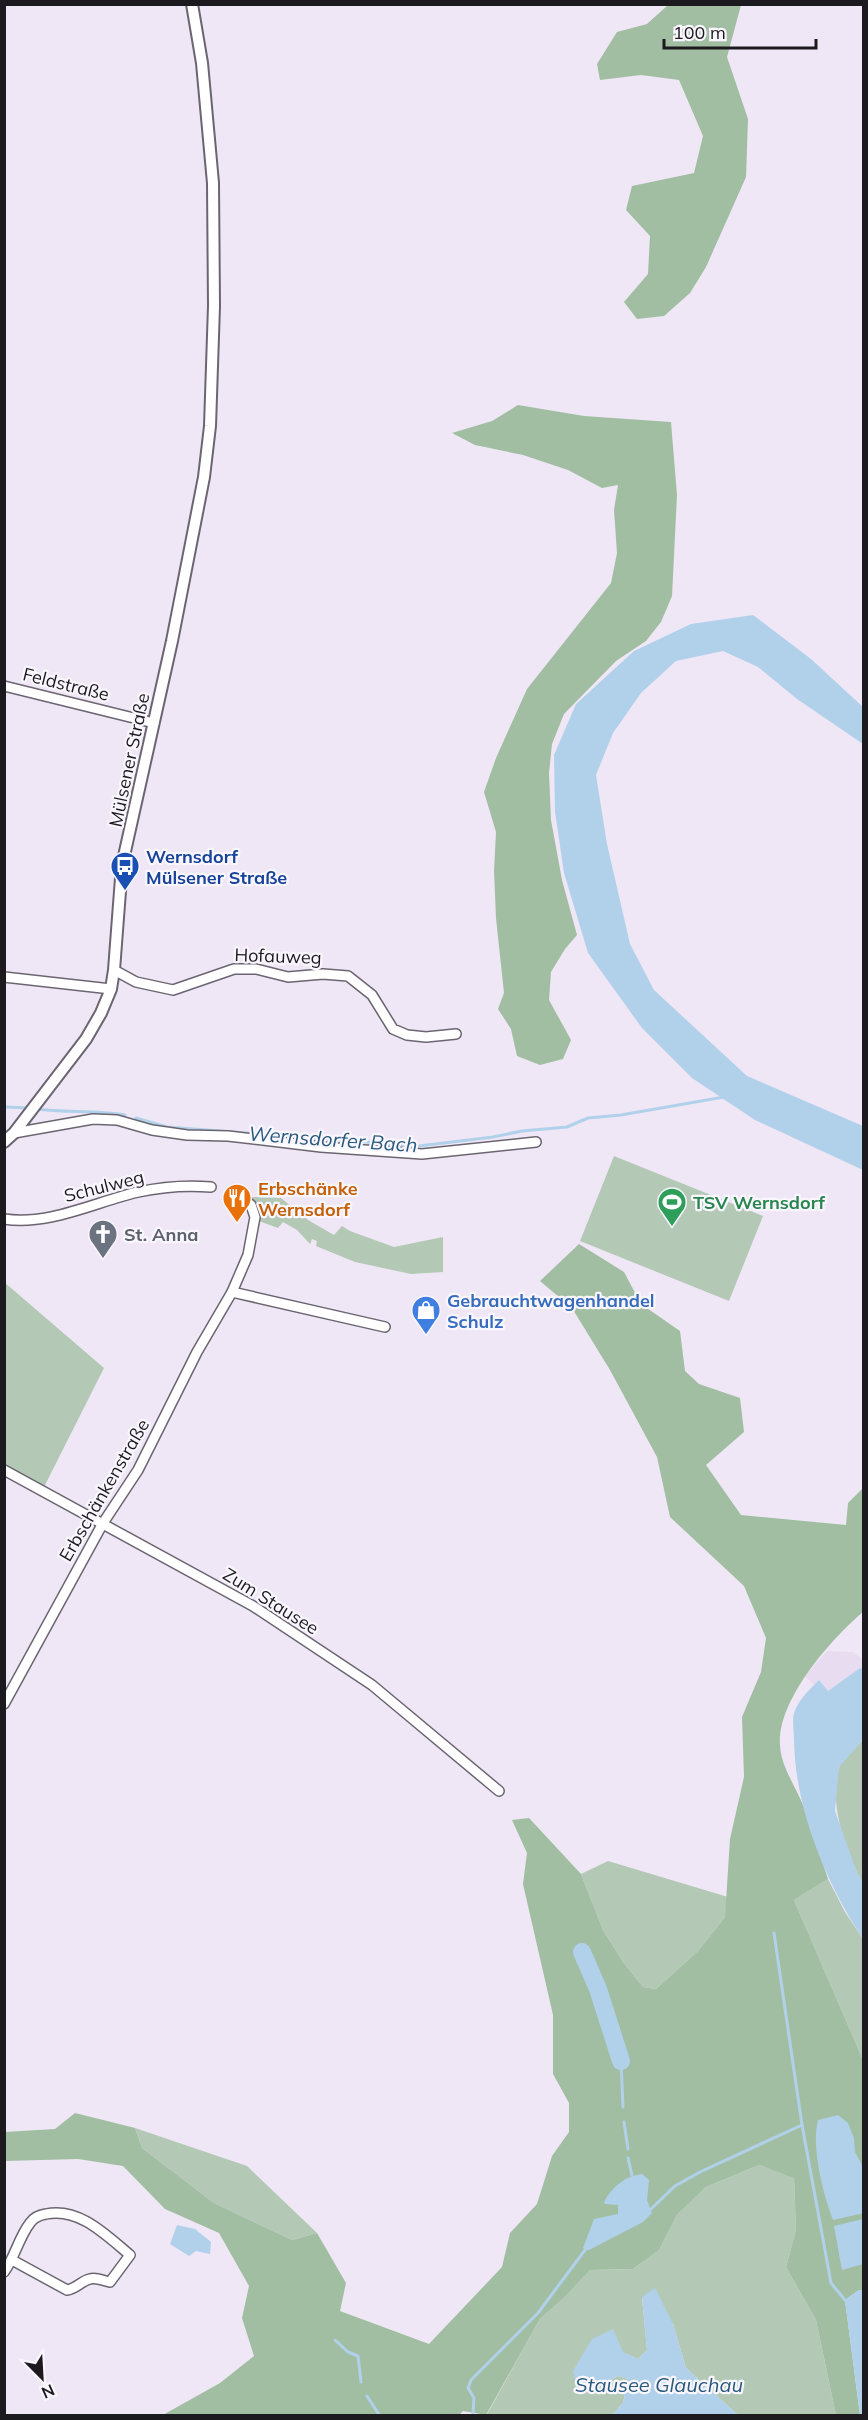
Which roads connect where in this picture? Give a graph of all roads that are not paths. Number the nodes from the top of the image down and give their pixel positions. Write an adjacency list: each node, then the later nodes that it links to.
1 (192, 4): 3 (street, Mülsener Straße)
2 (4, 686): 3 (street, Feldstraße)
3 (154, 723): 4 (street, Mülsener Straße)
4 (114, 970): 6 (street, Mülsener Straße); 7 (street, Hofauweg)
5 (4, 977): 6 (street)
6 (111, 989): 8 (street, Mülsener Straße)
7 (456, 1034)
8 (14, 1133): 9 (street, Mülsener Straße); 10 (street)
9 (4, 1142)
10 (536, 1142)
11 (212, 1187): 13 (street, Schulweg)
12 (242, 1198): 14 (street, Erbschänkenstraße)
13 (4, 1220)
14 (232, 1292): 15 (street); 17 (street, Erbschänkenstraße)
15 (385, 1327)
16 (4, 1470): 17 (street, Zum Stausee)
17 (102, 1523): 18 (street, Erbschänkenstraße); 19 (street, Zum Stausee)
18 (4, 1704)
19 (499, 1791)
20 (12, 2260): 20 (street); 21 (street)
21 (4, 2272)

